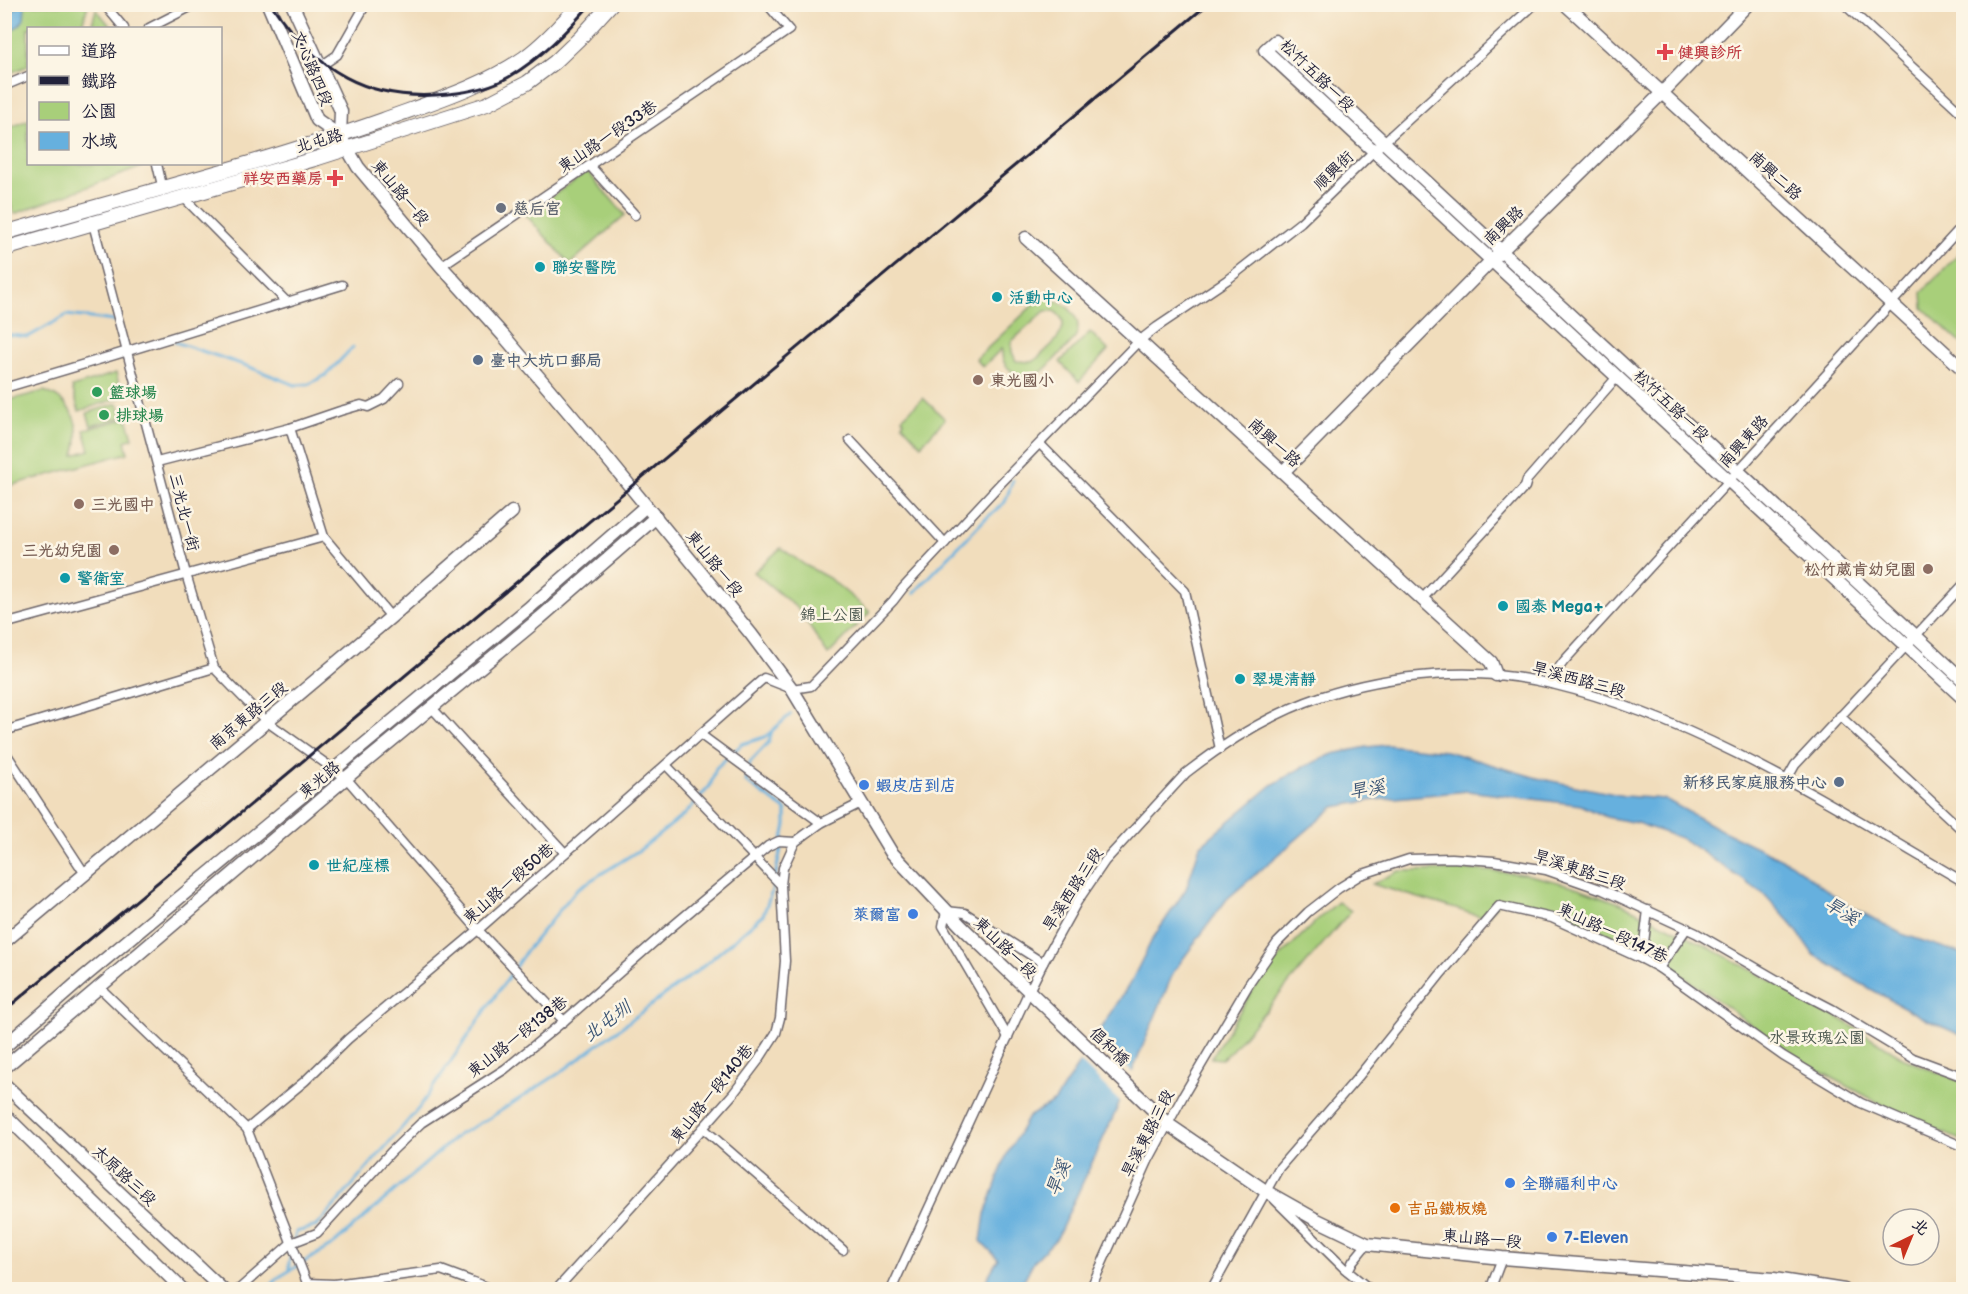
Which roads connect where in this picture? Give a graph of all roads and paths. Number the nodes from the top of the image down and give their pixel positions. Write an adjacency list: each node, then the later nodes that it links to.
1 (104, 4): 13 (street)
2 (196, 4): 14 (street)
3 (268, 4): 20 (street, 文心路四段)
4 (292, 4): 15 (street, 文心路四段)
5 (366, 4): 15 (street)
6 (580, 4): 20 (main road, 北屯路)
7 (611, 4): 22 (main road, 北屯路)
8 (767, 4): 24 (street, 東山路一段33巷)
9 (1535, 4): 21 (street, 順興街)
10 (1565, 4): 18 (street, 南興二路)
11 (1748, 4): 18 (street, 南興路)
12 (1844, 4): 19 (street)
13 (123, 27)
14 (150, 27)
15 (321, 66): 20 (street, 文心路四段)
16 (27, 76): 17 (street)
17 (4, 86)
18 (1662, 93): 35 (street, 南興路); 40 (street, 南興二路)
19 (1964, 115)
20 (340, 136): 22 (street, 文心路四段); 25 (main road, 北屯路)
21 (1379, 147): 21 (street, 松竹五路一段); 35 (street, 松竹五路一段); 36 (street, 松竹五路一段); 41 (street, 順興街)
22 (347, 150): 26 (main road, 北屯路); 37 (street, 東山路一段)
23 (157, 165): 25 (street)
24 (590, 166): 29 (street); 37 (street, 東山路一段33巷)
25 (162, 187): 27 (street); 28 (main road, 北屯路)
26 (183, 197): 27 (main road, 北屯路); 39 (street)
27 (166, 202): 30 (main road, 北屯路)
28 (89, 208): 30 (street, 三光北一街); 32 (main road, 北屯路)
29 (635, 215)
30 (93, 224): 34 (main road, 北屯路); 42 (street, 三光北一街)
31 (1964, 224): 40 (street, 南興東路)
32 (4, 233)
33 (1026, 238): 41 (street, 南興一路)
34 (4, 249)
35 (1501, 250): 36 (street, 南興路); 52 (street, 松竹五路一段)
36 (1492, 260): 44 (street, 松竹五路一段); 51 (street, 南興路)
37 (441, 266): 53 (street, 東山路一段)
38 (342, 285): 39 (street)
39 (287, 302): 42 (street)
40 (1891, 302): 43 (street, 南興二路); 52 (street, 南興東路)
41 (1139, 341): 49 (street, 順興街); 51 (street, 南興一路)
42 (127, 353): 46 (street); 50 (street, 三光北一街)
43 (1964, 370)
44 (1617, 377): 52 (street, 松竹五路一段); 60 (street)
45 (399, 382): 47 (street)
46 (4, 388)
47 (290, 428): 50 (street); 56 (street)
48 (850, 440): 57 (street)
49 (1040, 444): 57 (street, 順興街); 75 (street)
50 (157, 462): 58 (street, 三光北一街)
51 (1283, 472): 60 (street, 南興一路)
52 (1733, 475): 63 (street, 松竹五路一段); 67 (street, 南興東路)
53 (646, 506): 55 (street, 東山路一段); 78 (street, 東光路)
54 (512, 512): 61 (street, 南京東路三段)
55 (656, 517): 68 (street, 東山路一段); 70 (street, 東光路)
56 (324, 537): 58 (street); 61 (street)
57 (945, 543): 68 (street, 順興街)
58 (186, 574): 62 (street); 64 (street, 三光北一街)
59 (1964, 584): 63 (street)
60 (1422, 599): 65 (street, 南興一路)
61 (391, 617): 72 (street, 南京東路三段)
62 (4, 624)
63 (1910, 640): 66 (street, 松竹五路一段); 69 (street, 松竹五路一段); 71 (street)
64 (214, 668): 72 (street, 三光北一街); 73 (street)
65 (1496, 675): 67 (street, 旱溪西路三段); 75 (street, 旱溪西路三段)
66 (1964, 681)
67 (1551, 684): 80 (street, 旱溪西路三段)
68 (792, 689): 74 (street, 東山路一段50巷); 81 (street, 東山路一段)
69 (1964, 699)
70 (432, 708): 79 (street, 東光路); 85 (street)
71 (1840, 716): 80 (street); 83 (street)
72 (266, 722): 78 (street, 三光北一街); 87 (street, 南京東路三段)
73 (4, 731)
74 (701, 735): 77 (street, 東山路一段50巷); 82 (street)
75 (1220, 749): 96 (street, 旱溪西路三段)
76 (4, 750): 87 (street)
77 (666, 765): 85 (street, 東山路一段50巷); 86 (street)
78 (336, 769): 79 (street, 三光北一街); 103 (street, 東光路)
79 (346, 778): 93 (street, 三光北一街); 98 (street, 東光路)
80 (1786, 781): 88 (street, 旱溪西路三段)
81 (861, 803): 82 (street, 東山路一段140巷); 91 (street, 東山路一段)
82 (821, 823): 84 (street, 東山路一段140巷)
83 (1960, 828)
84 (795, 842): 86 (street, 東山路一段138巷); 89 (street, 東山路一段140巷)
85 (565, 853): 93 (street, 東山路一段50巷)
86 (753, 858): 89 (street); 101 (street, 東山路一段138巷)
87 (85, 874): 94 (street, 南京東路三段)
88 (1964, 882)
89 (781, 885): 110 (street, 東山路一段140巷)
90 (1648, 910): 92 (street, 旱溪東路三段); 95 (street); 109 (street, 旱溪東路三段)
91 (946, 911): 96 (street); 99 (street, 東山路一段); 102 (street)
92 (1687, 928): 97 (street); 105 (street, 旱溪東路三段)
93 (478, 930): 101 (street, 三光北一街); 111 (street, 東山路一段50巷)
94 (4, 942)
95 (1642, 959): 97 (street, 東山路一段147巷); 113 (street, 東山路一段147巷)
96 (1043, 963): 99 (street, 旱溪西路三段)
97 (1659, 968): 112 (street, 東山路一段147巷)
98 (98, 986): 104 (street, 東光路); 111 (street)
99 (1029, 991): 100 (street, 東山路一段); 102 (street, 旱溪西路三段)
100 (1043, 1005): 107 (street, 倡和橋)
101 (564, 1021): 114 (street, 東山路一段138巷)
102 (1008, 1037): 126 (street, 旱溪西路三段)
103 (4, 1047)
104 (4, 1068)
105 (1964, 1077)
106 (4, 1084): 122 (street, 太原路三段)
107 (1154, 1111): 109 (street, 東山路一段)
108 (4, 1114): 121 (street)
109 (1168, 1125): 113 (street, 東山路一段); 127 (street, 旱溪東路三段)
110 (703, 1128): 116 (street); 125 (street, 東山路一段140巷)
111 (247, 1129): 114 (street)
112 (1964, 1147)
113 (1267, 1192): 115 (street, 東山路一段); 118 (street); 120 (street)
114 (291, 1243): 123 (street, 東山路一段138巷); 124 (street)
115 (1366, 1244): 117 (street, 東山路一段); 118 (street)
116 (843, 1250)
117 (1502, 1258): 119 (street, 東山路一段); 129 (street)
118 (1347, 1270): 128 (street)
119 (1772, 1284): 130 (street, 東山路一段)
120 (1214, 1288)
121 (183, 1290)
122 (224, 1290)
123 (238, 1290)
124 (495, 1290)
125 (556, 1290)
126 (891, 1290)
127 (1090, 1290)
128 (1371, 1290)
129 (1490, 1290)
130 (1844, 1290)

